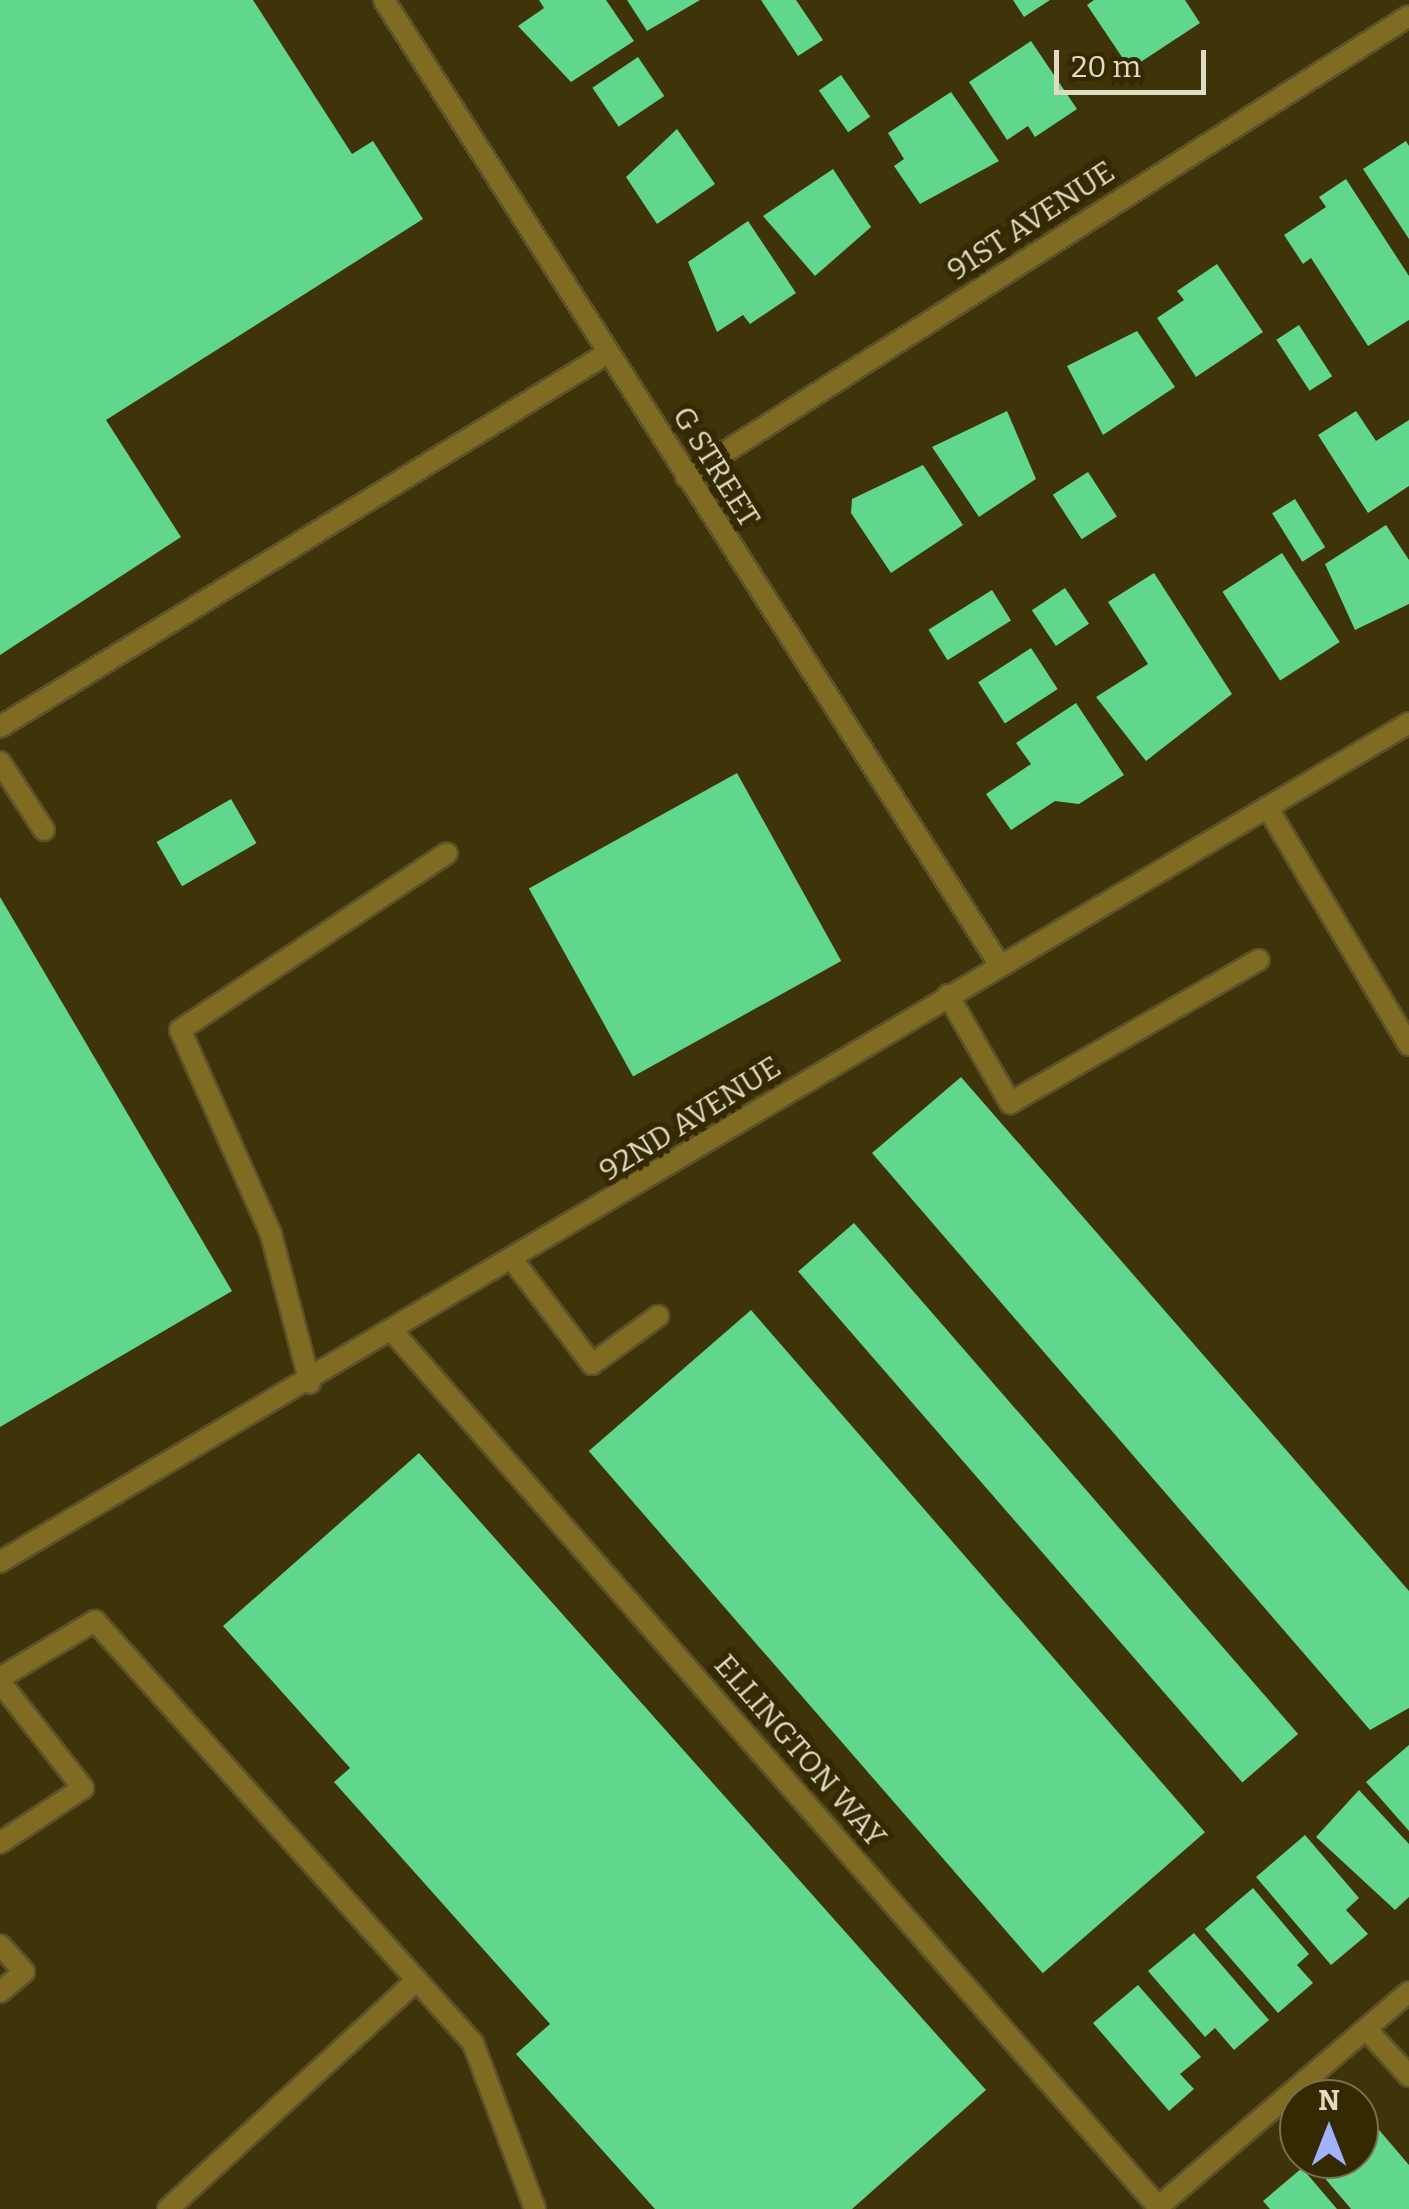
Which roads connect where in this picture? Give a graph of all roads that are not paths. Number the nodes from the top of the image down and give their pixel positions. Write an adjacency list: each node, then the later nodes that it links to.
1 (384, 0): 3 (street, G STREET)
2 (1409, 16): 4 (street, 91ST AVENUE)
3 (608, 353): 4 (street, G STREET); 6 (street)
4 (686, 477): 12 (street, G STREET)
5 (1409, 722): 8 (street, 92ND AVENUE)
6 (0, 727)
7 (0, 762): 9 (street)
8 (1267, 806): 12 (street, 92ND AVENUE); 14 (street)
9 (44, 830)
10 (447, 852): 18 (street)
11 (1259, 960): 13 (street)
12 (999, 964): 13 (street, 92ND AVENUE)
13 (948, 995): 15 (street, 92ND AVENUE)
14 (1409, 1046)
15 (515, 1263): 16 (street); 17 (street, 92ND AVENUE)
16 (658, 1316)
17 (394, 1334): 18 (street, 92ND AVENUE); 28 (street, ELLINGTON WAY)
18 (310, 1383): 19 (street, 92ND AVENUE)
19 (0, 1562)
20 (0, 1680): 21 (street); 23 (street)
21 (1, 1839)
22 (0, 1946): 24 (street)
23 (416, 1980): 29 (street); 30 (street)
24 (0, 1992)
25 (1409, 1992): 26 (street)
26 (1366, 2029): 27 (street); 28 (street)
27 (1409, 2076)
28 (1159, 2208)
29 (168, 2209)
30 (535, 2209)

